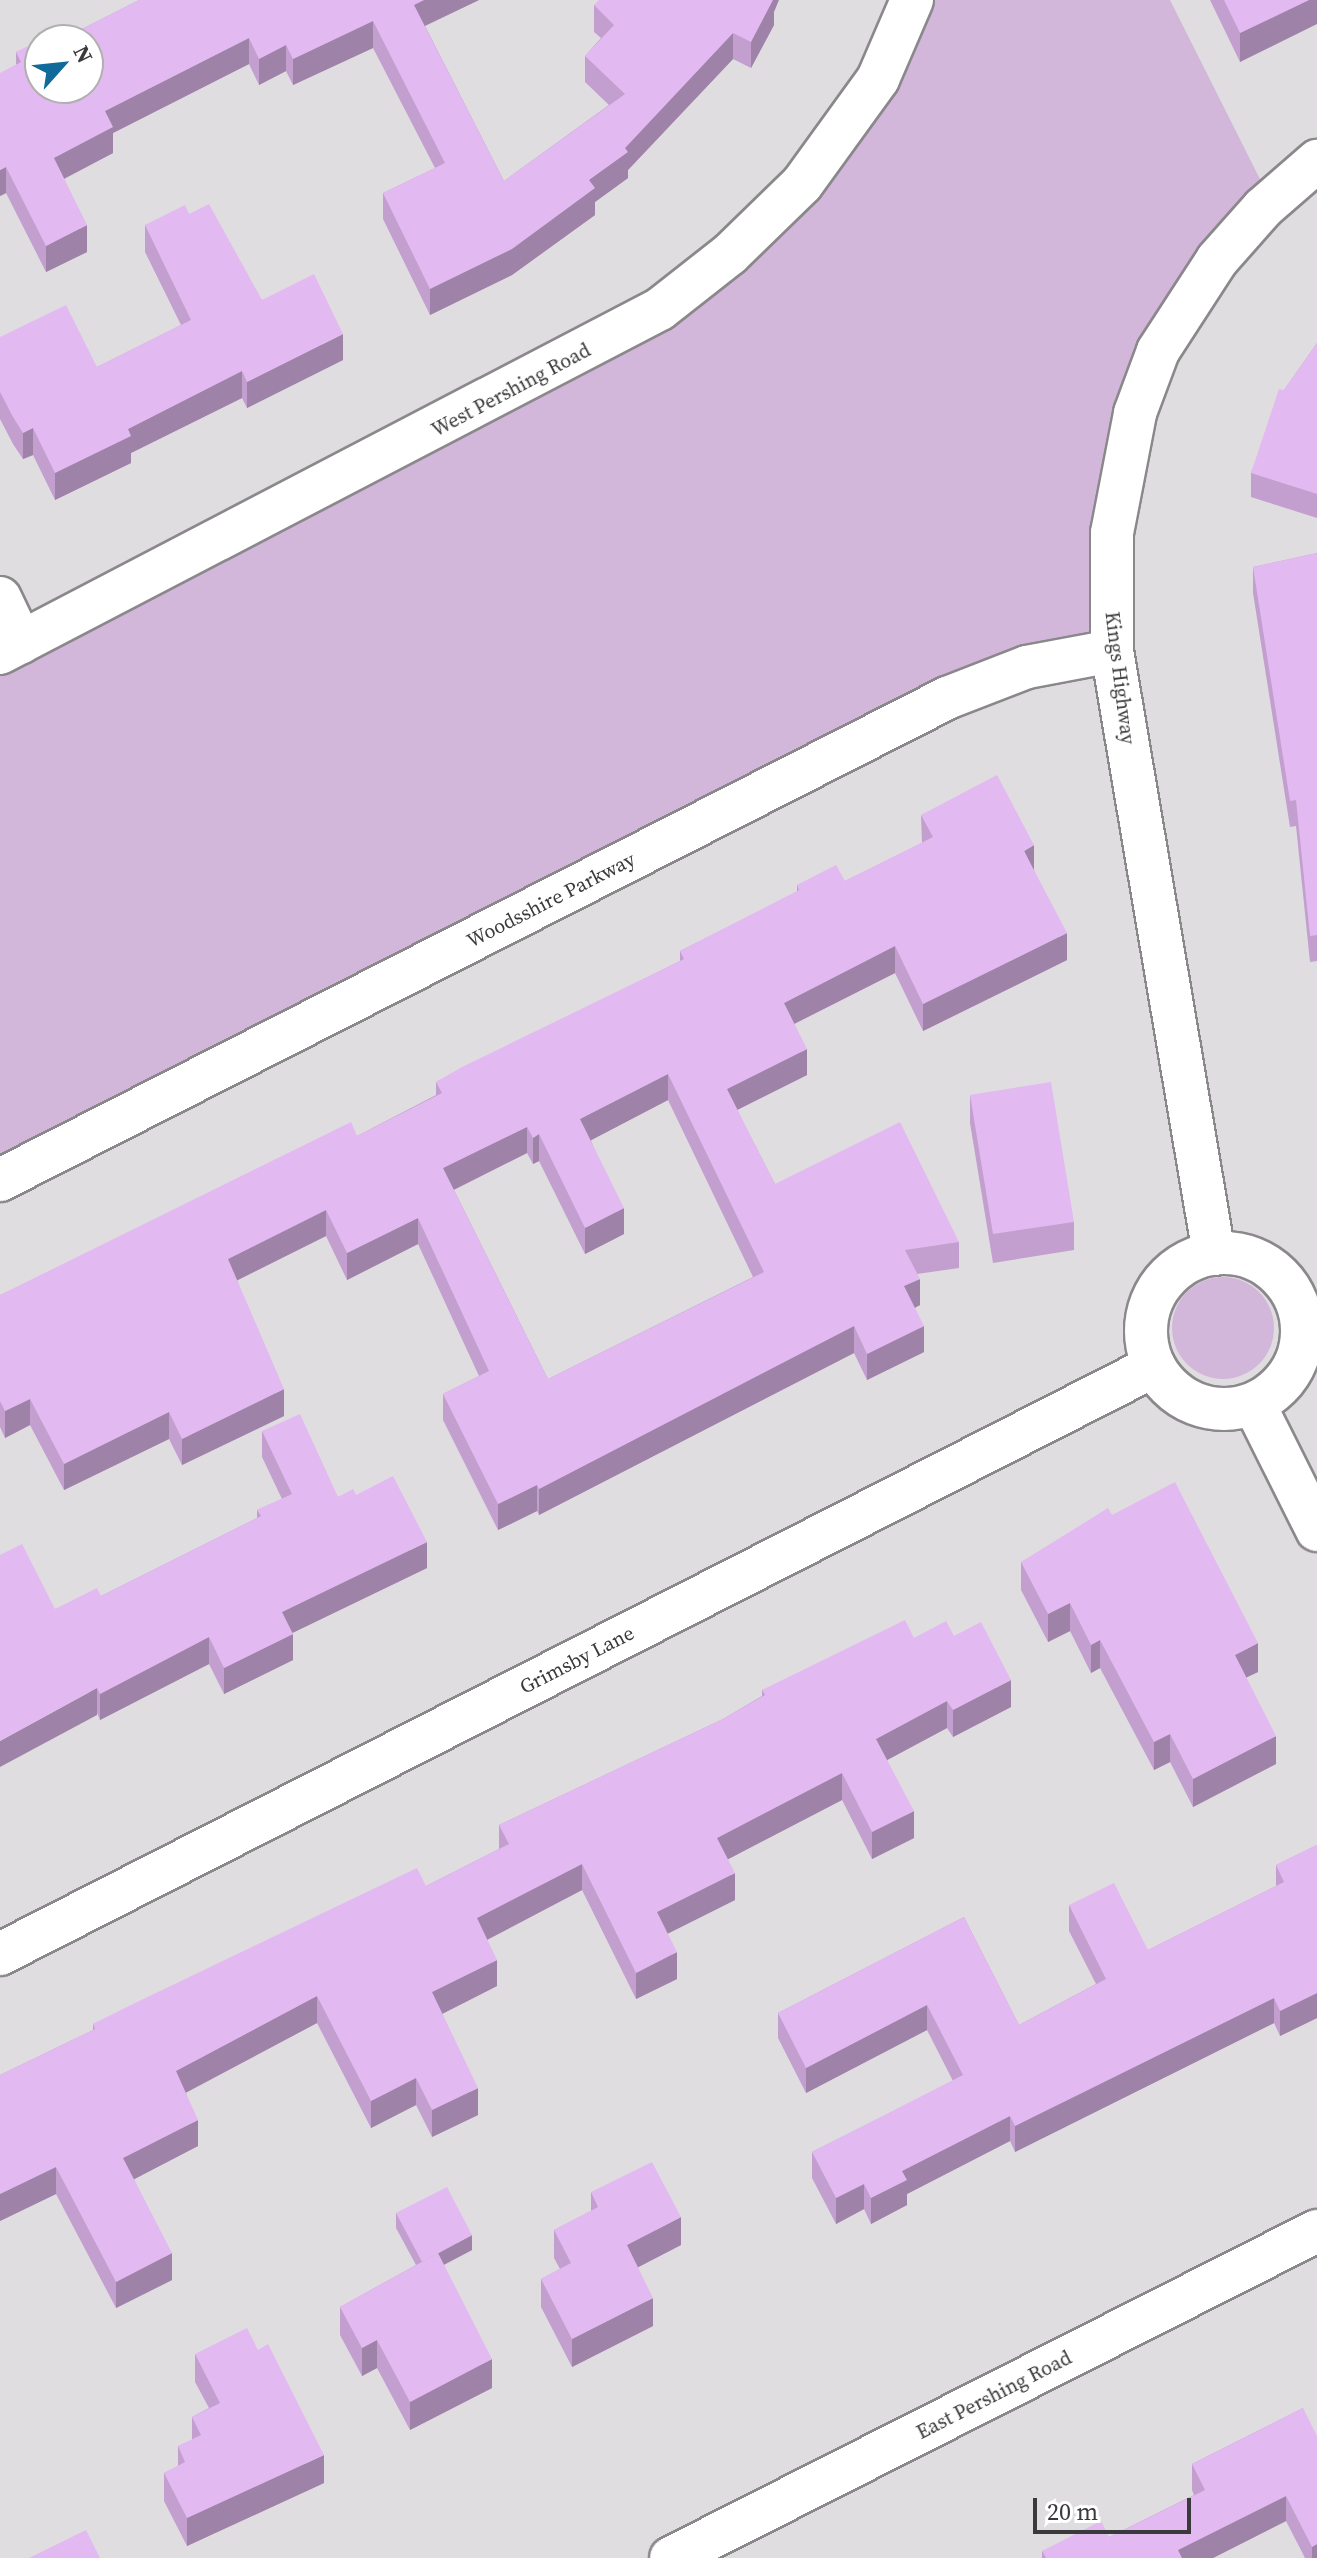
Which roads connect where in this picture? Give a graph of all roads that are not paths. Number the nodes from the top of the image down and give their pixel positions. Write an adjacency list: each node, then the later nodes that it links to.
1 (912, 0): 4 (street, West Pershing Road)
2 (1317, 161): 5 (street, Kings Highway)
3 (0, 598): 4 (street)
4 (10, 648)
5 (1112, 651): 6 (street, Woodsshire Parkway); 7 (street, Kings Highway)
6 (0, 1180)
7 (1214, 1254): 8 (street); 9 (street)
8 (1154, 1366): 9 (street); 11 (street, Grimsby Lane)
9 (1254, 1404): 10 (street)
10 (1317, 1530)
11 (0, 1954)
12 (1317, 2231): 13 (street, East Pershing Road)
13 (671, 2558)

